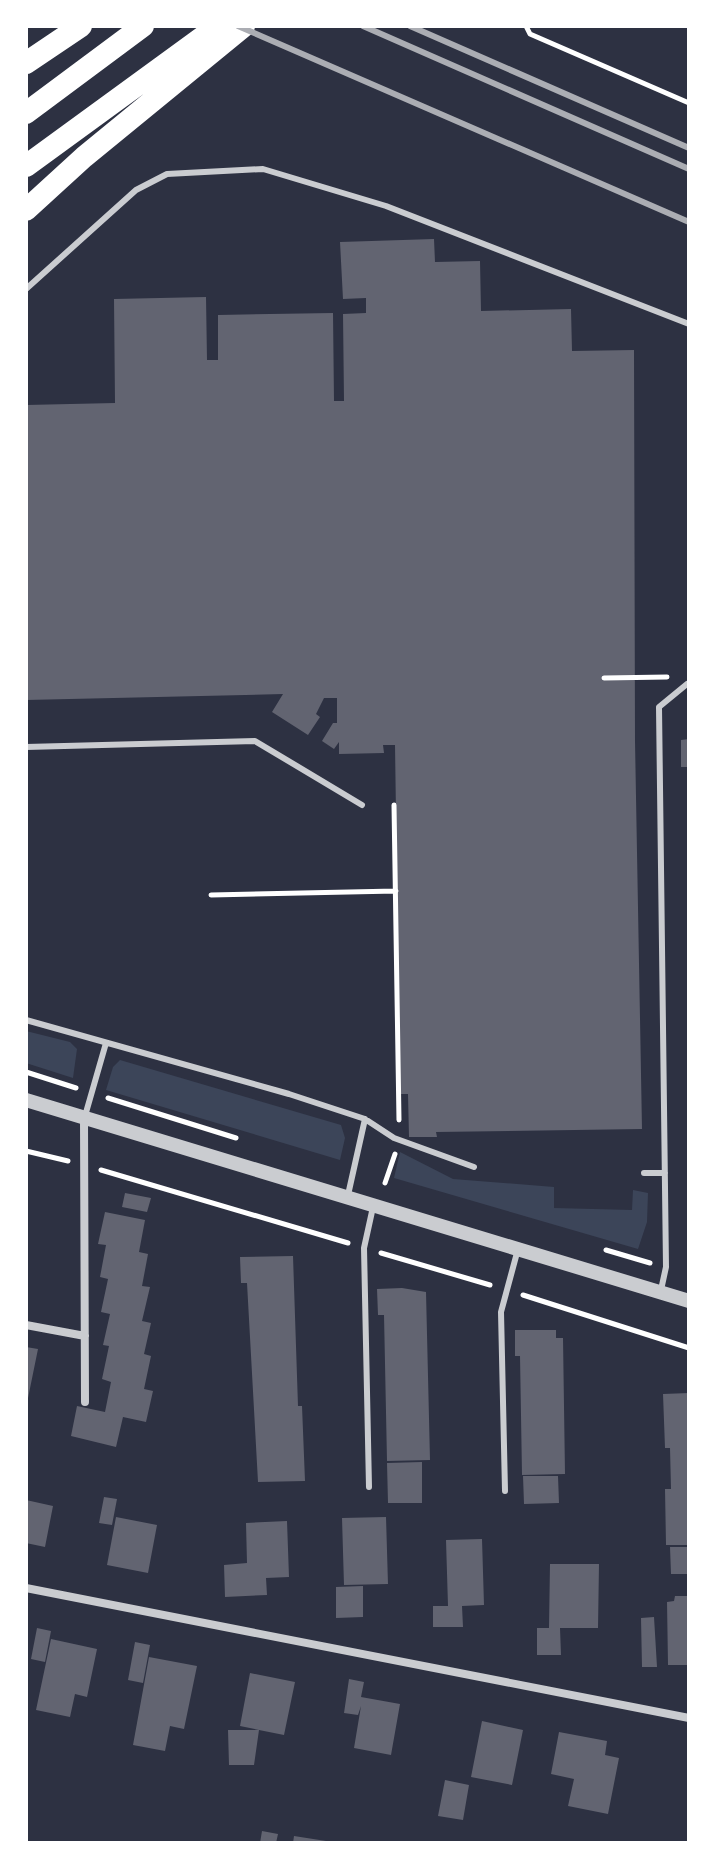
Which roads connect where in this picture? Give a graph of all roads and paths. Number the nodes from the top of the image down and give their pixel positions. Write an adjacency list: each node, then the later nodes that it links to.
1 (81, 26): 6 (highway)
2 (143, 26): 8 (highway)
3 (218, 26): 9 (highway)
4 (244, 26): 10 (highway)
5 (526, 26): 7 (path)
6 (26, 63)
7 (689, 103)
8 (26, 113)
9 (26, 166)
10 (26, 210)
11 (26, 289): 12 (lane)
12 (689, 324)
13 (672, 677): 14 (path)
14 (604, 678)
15 (687, 684): 29 (lane)
16 (26, 747): 17 (lane)
17 (362, 805)
18 (394, 805): 19 (path)
19 (396, 891): 20 (path); 26 (path)
20 (211, 895)
21 (26, 1020): 22 (lane)
22 (106, 1043): 24 (lane); 25 (lane)
23 (26, 1100): 24 (street)
24 (84, 1119): 31 (street); 37 (street)
25 (365, 1119): 26 (lane); 31 (lane)
26 (399, 1140): 27 (lane); 30 (path)
27 (474, 1167)
28 (644, 1173): 29 (lane)
29 (665, 1173): 34 (lane)
30 (385, 1183)
31 (347, 1199): 32 (street)
32 (373, 1207): 33 (street); 39 (lane)
33 (518, 1249): 34 (street); 40 (lane)
34 (661, 1293): 35 (street)
35 (689, 1301)
36 (26, 1325): 37 (street)
37 (85, 1336): 38 (street)
38 (85, 1402)
39 (369, 1487)
40 (505, 1491)
41 (26, 1588): 42 (street)
42 (689, 1718)

